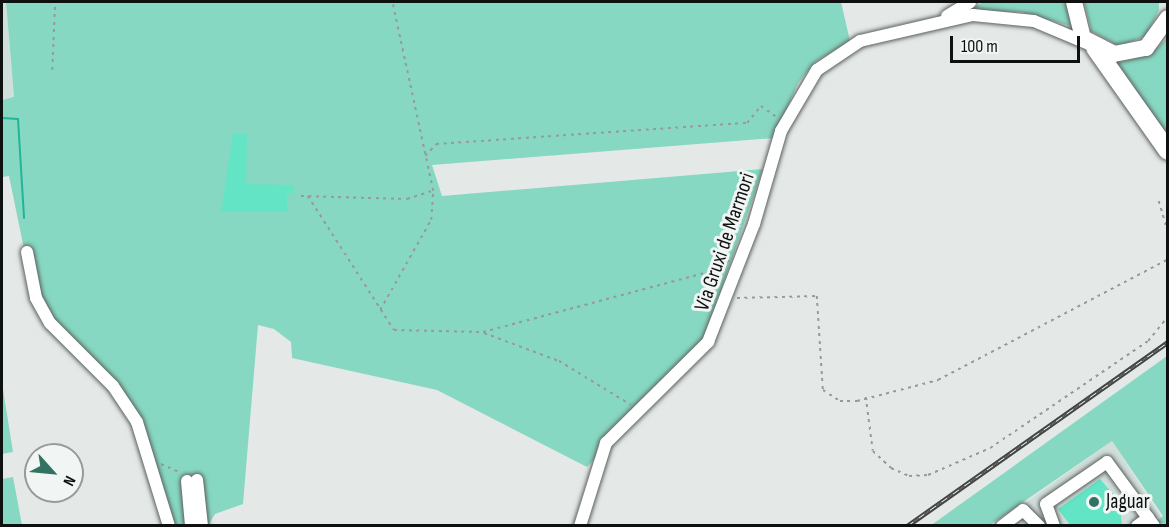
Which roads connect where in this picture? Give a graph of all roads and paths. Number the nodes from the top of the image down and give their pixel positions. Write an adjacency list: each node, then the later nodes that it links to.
1 (55, 2): 9 (path)
2 (392, 2): 13 (path)
3 (970, 2): 6 (street, Via Gruxi de Marmori)
4 (1074, 2): 7 (main road)
5 (1167, 18): 7 (main road)
6 (941, 19): 7 (street, Via Gruxi de Marmori); 11 (street, Via Gruxi de Marmori)
7 (1092, 46): 12 (highway)
8 (2, 55): 10 (path)
9 (52, 70)
10 (2, 73)
11 (785, 123): 13 (path); 20 (street, Via Gruxi de Marmori)
12 (1167, 151)
13 (425, 156): 14 (path)
14 (433, 191): 16 (path); 24 (path)
15 (301, 195): 16 (path)
16 (309, 196): 24 (path)
17 (1159, 201): 18 (path)
18 (1167, 232)
19 (27, 252): 29 (street)
20 (739, 259): 23 (street, Via Gruxi de Marmori); 26 (path)
21 (1167, 259): 22 (path)
22 (1167, 264): 27 (path)
23 (725, 302): 27 (path); 28 (street, Via Gruxi de Marmori)
24 (380, 311): 26 (path)
25 (1167, 316): 27 (path)
26 (483, 332): 28 (path)
27 (866, 397)
28 (638, 412): 35 (street, Via Gruxi de Marmori)
29 (152, 460): 30 (path); 32 (street)
30 (192, 480): 33 (street); 34 (street)
31 (1151, 522): 38 (street); 39 (street)
32 (169, 525)
33 (191, 525)
34 (202, 525)
35 (580, 525)
36 (1002, 525): 37 (street)
37 (1039, 525)
38 (1053, 525)
39 (1137, 525)

